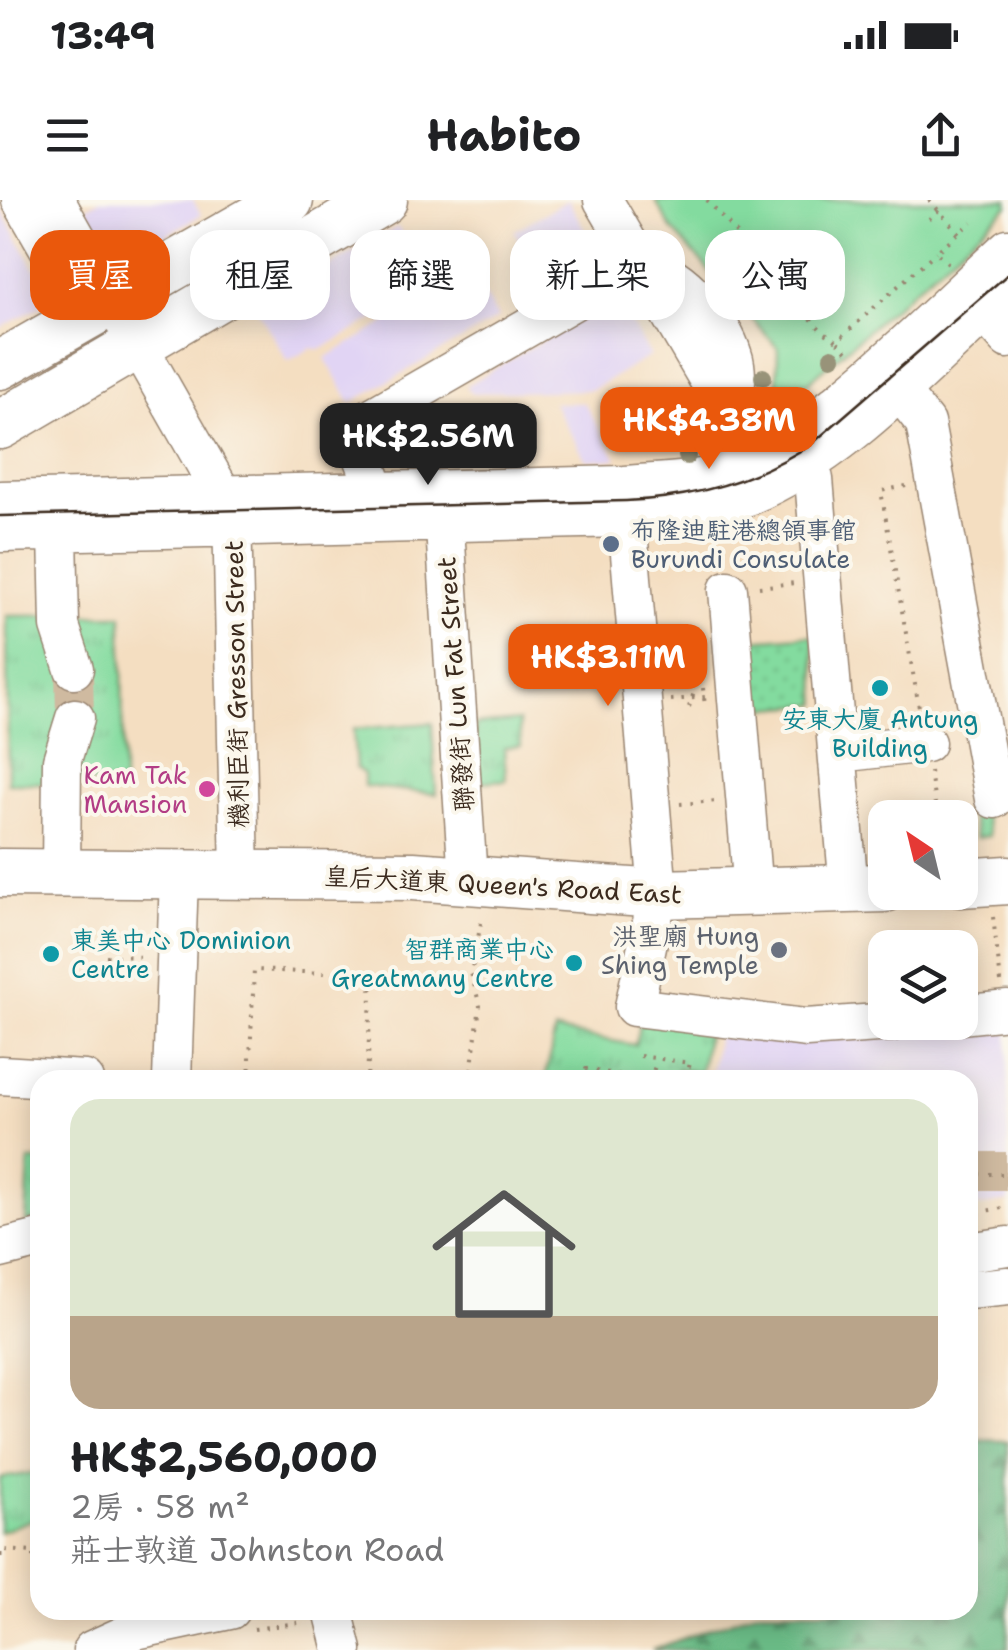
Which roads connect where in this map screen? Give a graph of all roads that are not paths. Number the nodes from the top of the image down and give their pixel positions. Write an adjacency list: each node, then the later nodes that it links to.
1 (21, 200): 6 (street)
2 (55, 200): 7 (street)
3 (290, 200): 10 (main road)
4 (383, 200): 16 (main road)
5 (603, 200): 8 (street)
6 (43, 230)
7 (68, 230)
8 (621, 230)
9 (1008, 248): 11 (street)
10 (170, 268)
11 (982, 298): 18 (street); 20 (street)
12 (75, 320): 17 (main road)
13 (112, 320): 16 (street)
14 (541, 320): 21 (street)
15 (673, 320): 20 (street)
16 (138, 346): 19 (main road); 25 (street)
17 (4, 354)
18 (898, 389): 20 (street); 33 (street)
19 (0, 424)
20 (789, 458): 23 (street); 32 (street)
21 (375, 491): 24 (street); 25 (street)
22 (0, 500): 25 (street)
23 (626, 502): 24 (street); 40 (street)
24 (443, 505): 25 (street); 41 (street, 聯發街 Lun Fat Street)
25 (227, 510): 26 (street); 36 (street, 機利臣街 Gresson Street)
26 (58, 532): 27 (street); 29 (street)
27 (0, 533)
28 (728, 590): 39 (street)
29 (74, 669)
30 (75, 718): 35 (street)
31 (926, 743): 32 (street)
32 (839, 753): 38 (street)
33 (994, 799)
34 (0, 873): 35 (main road, 皇后大道東 Queen's Road East)
35 (61, 874): 37 (main road, 皇后大道東 Queen's Road East)
36 (240, 875): 37 (main road, 皇后大道東 Queen's Road East); 41 (main road, 皇后大道東 Queen's Road East)
37 (180, 876): 45 (street)
38 (867, 889): 39 (main road, 皇后大道東 Queen's Road East)
39 (753, 893): 40 (main road, 皇后大道東 Queen's Road East)
40 (658, 894): 41 (main road, 皇后大道東 Queen's Road East); 44 (street)
41 (476, 896)
42 (1006, 1010): 43 (street)
43 (978, 1014)
44 (868, 1024)
45 (172, 1070)
46 (0, 1075): 47 (street)
47 (30, 1077)
48 (30, 1240): 49 (street)
49 (0, 1248)
50 (1008, 1286): 51 (street)
51 (978, 1289)
52 (181, 1620): 54 (street)
53 (336, 1620): 55 (street)
54 (92, 1650)
55 (344, 1650)

